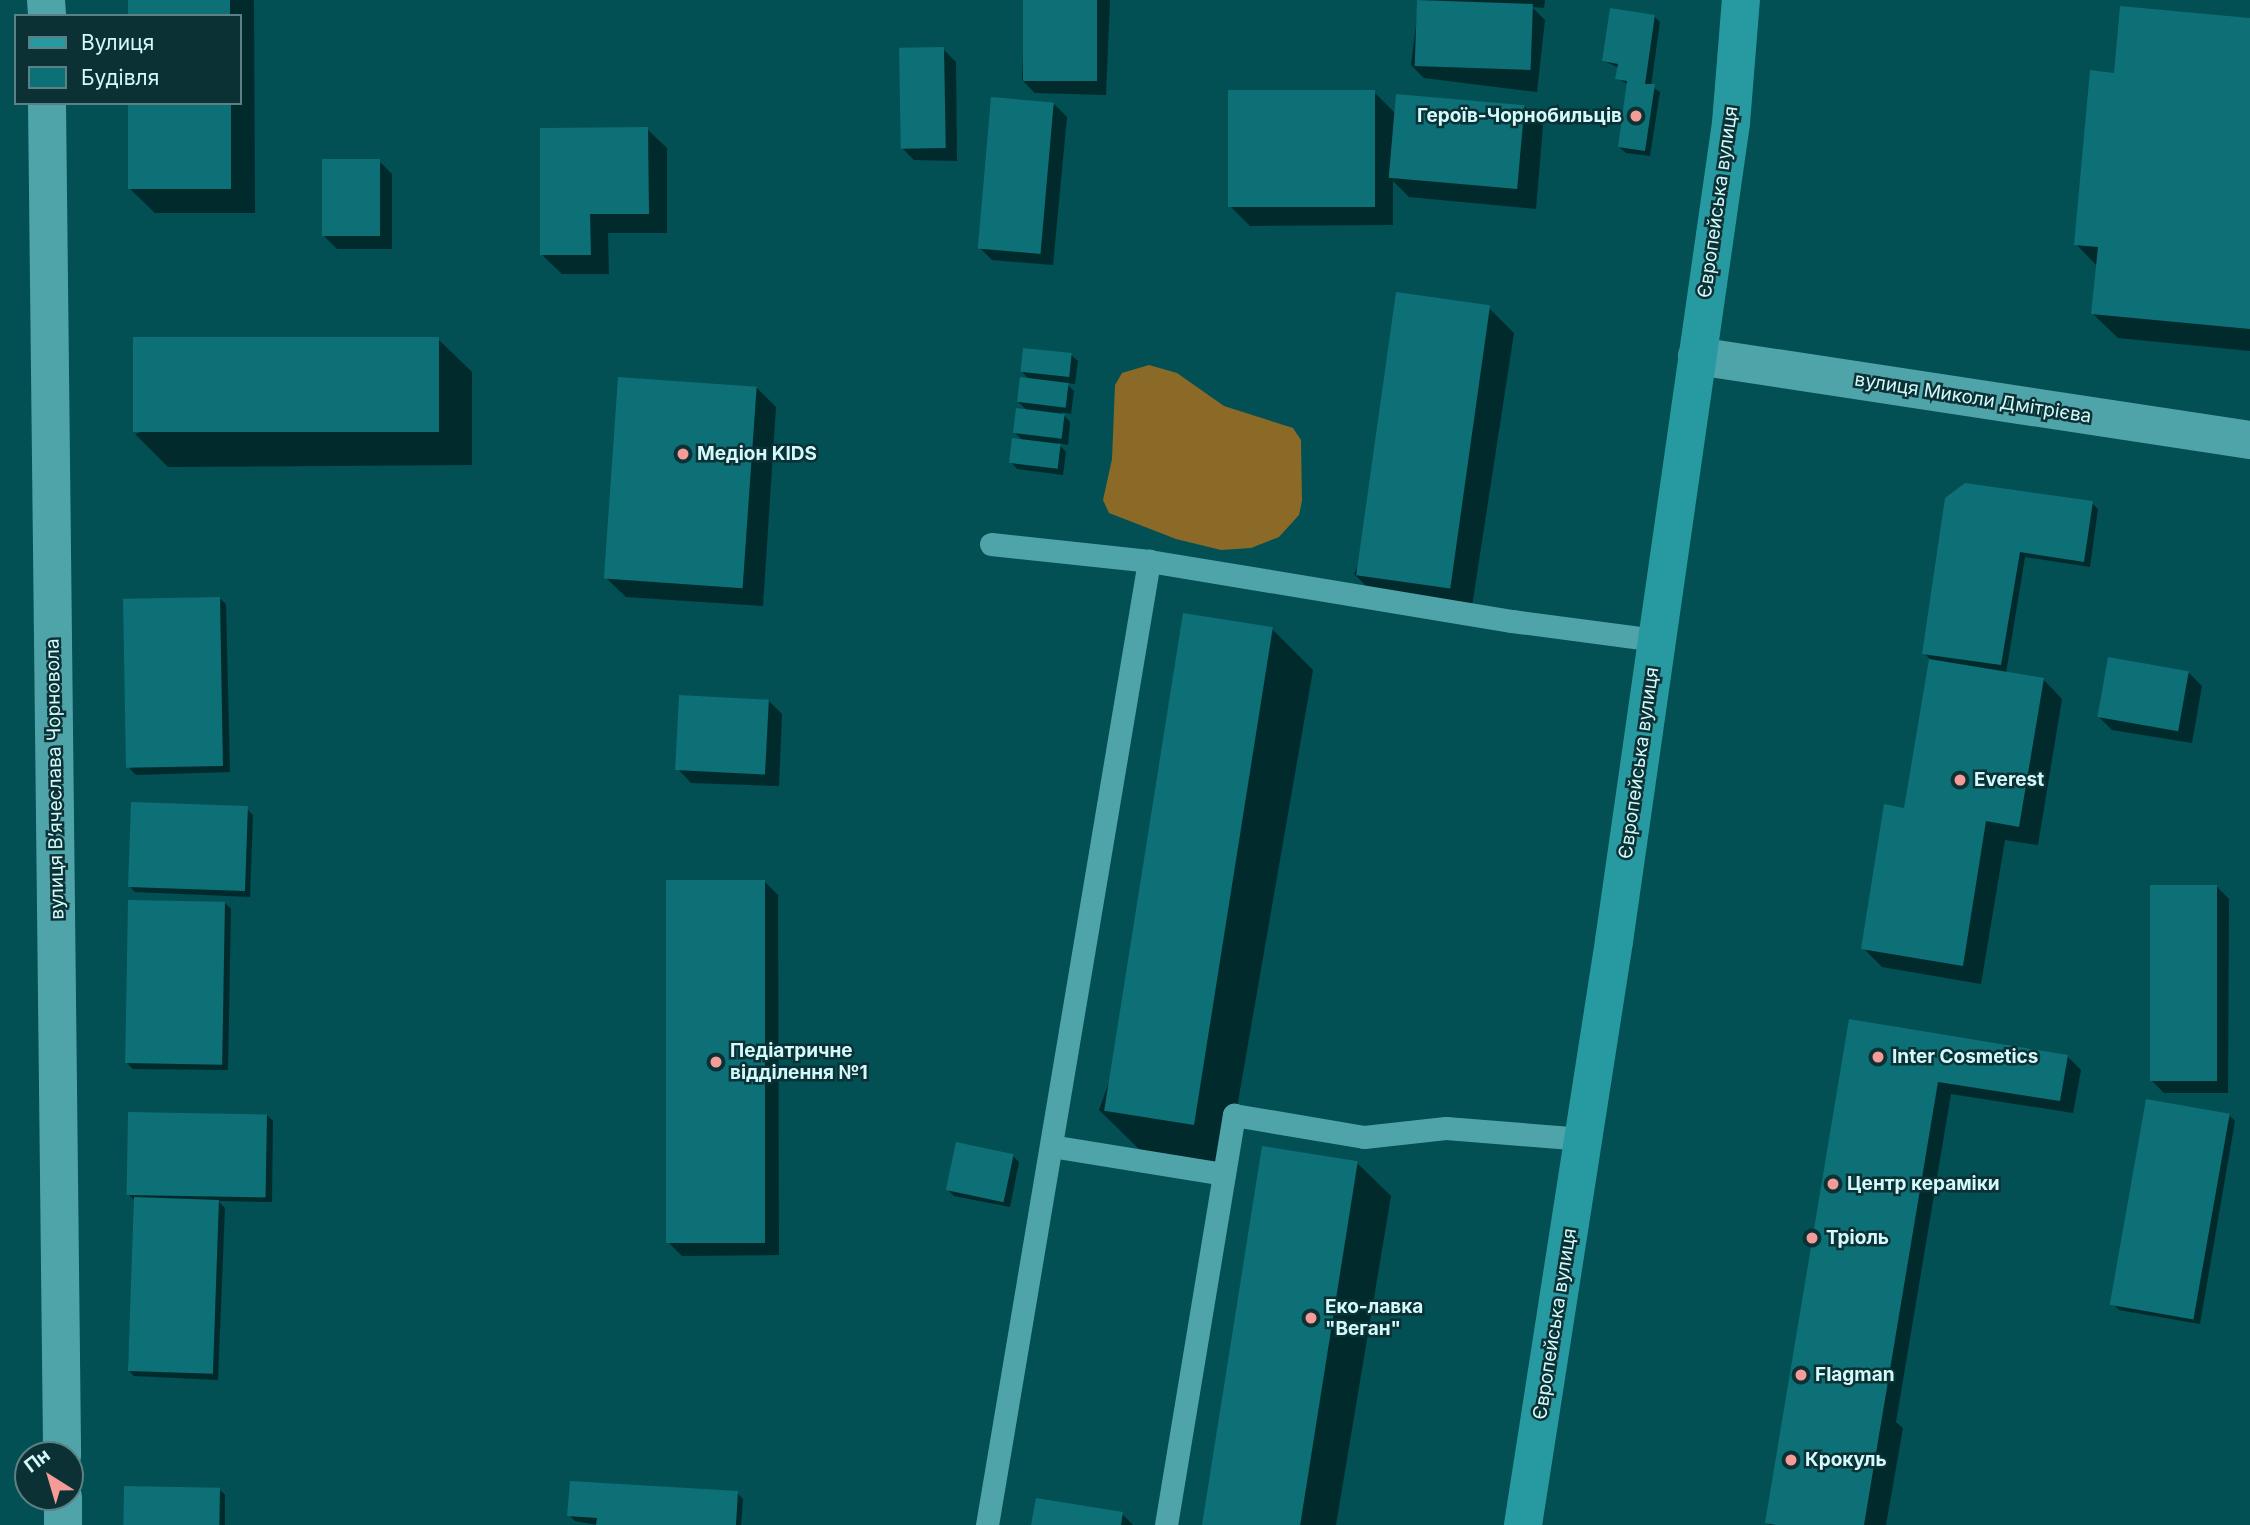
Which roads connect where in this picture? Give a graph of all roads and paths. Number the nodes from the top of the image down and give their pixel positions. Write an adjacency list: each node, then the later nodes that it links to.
1 (1741, 0): 3 (main road, Європейська вулиця)
2 (47, 105): 11 (street, вулиця Вʼячеслава Чорновола)
3 (1697, 356): 4 (street, вулиця Миколи Дмітрієва); 7 (main road, Європейська вулиця)
4 (2250, 440)
5 (991, 544): 6 (lane)
6 (1149, 561): 7 (lane); 9 (lane)
7 (1657, 640): 8 (main road, Європейська вулиця)
8 (1584, 1139): 10 (lane); 14 (main road, Європейська вулиця)
9 (1051, 1146): 10 (lane); 12 (lane)
10 (1224, 1174): 13 (lane)
11 (62, 1441)
12 (987, 1525)
13 (1166, 1525)
14 (1523, 1525)

